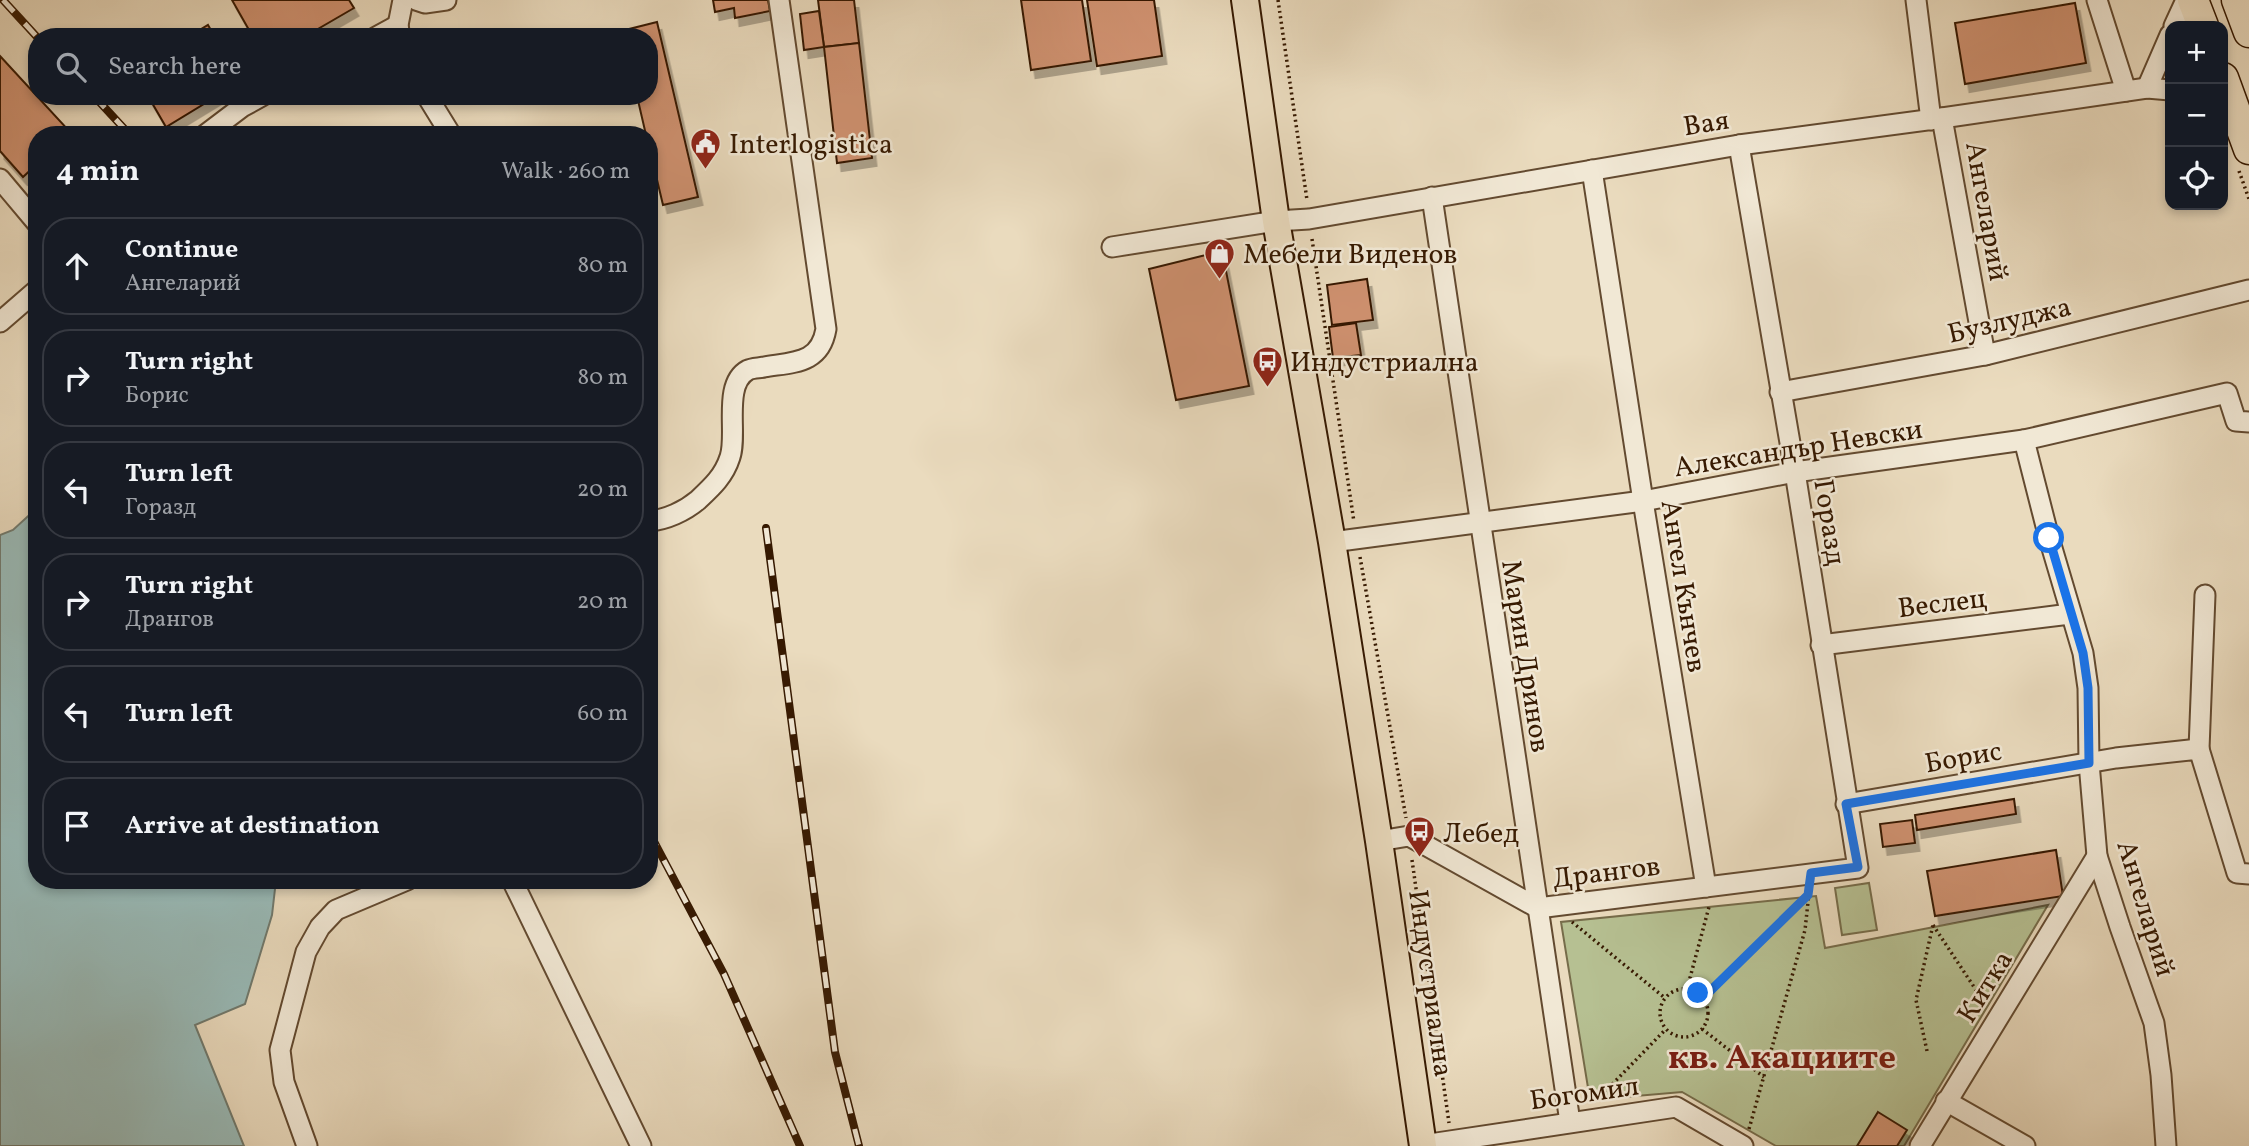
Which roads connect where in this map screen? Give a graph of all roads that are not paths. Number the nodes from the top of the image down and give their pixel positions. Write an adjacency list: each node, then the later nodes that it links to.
1 (402, 0): 13 (street)
2 (416, 0): 3 (street)
3 (446, 0)
4 (779, 0): 42 (street)
5 (1245, 0): 31 (main road, Индустриална)
6 (1916, 0): 22 (street, Ангеларий)
7 (2097, 0): 18 (street)
8 (2186, 0): 11 (street)
9 (2193, 0): 12 (highway)
10 (2237, 0): 14 (highway)
11 (2176, 21)
12 (2201, 21)
13 (399, 28)
14 (2249, 32)
15 (2165, 47): 16 (street)
16 (2147, 88): 17 (street, Вая); 18 (street, Вая)
17 (2165, 90)
18 (2126, 91): 22 (street, Вая)
19 (2228, 96): 26 (highway)
20 (246, 105): 23 (street)
21 (433, 105): 24 (street)
22 (1937, 119): 25 (street, Вая); 36 (street, Ангеларий)
23 (217, 126)
24 (445, 126)
25 (1739, 145): 27 (street, Вая); 37 (street, Горазд)
26 (2249, 149)
27 (1592, 170): 29 (street, Вая); 41 (street, Ангел Кънчев)
28 (0, 179): 30 (street)
29 (1432, 197): 31 (street, Вая); 43 (street, Марин Дринов)
30 (28, 202)
31 (1276, 221): 32 (street, Вая); 44 (main road, Индустриална)
32 (1112, 247)
33 (2249, 290): 36 (street, Бузлуджа)
34 (28, 298): 35 (street)
35 (0, 322)
36 (1985, 355): 37 (street, Бузлуджа)
37 (1780, 392): 40 (street, Горазд)
38 (2249, 422): 39 (street, Александър Невски)
39 (2024, 440): 40 (street, Александър Невски); 46 (street, Ангеларий)
40 (1795, 472): 41 (street, Александър Невски); 47 (street, Горазд)
41 (1643, 501): 43 (street, Александър Невски); 55 (street, Ангел Кънчев)
42 (658, 520)
43 (1479, 524): 44 (street, Александър Невски); 58 (street, Марин Дринов)
44 (1345, 541): 51 (main road, Индустриална)
45 (2205, 595): 48 (street)
46 (2070, 614): 47 (street, Веслец); 49 (street, Ангеларий)
47 (1821, 645): 50 (street, Горазд)
48 (2199, 749): 49 (street, Борис); 54 (street)
49 (2089, 763): 50 (street, Борис); 52 (street, Ангеларий)
50 (1846, 804): 53 (street, Горазд)
51 (1379, 841): 58 (street, Дрангов); 65 (main road, Индустриална)
52 (2097, 856): 59 (street, Китка); 68 (street, Ангеларий)
53 (1858, 867): 55 (street, Дрангов)
54 (2249, 874)
55 (1711, 886): 58 (street, Дрангов)
56 (386, 889): 63 (street)
57 (516, 889): 64 (street)
58 (1545, 908): 60 (street, Марин Дринов)
59 (1946, 1101): 66 (street, Китка); 67 (street)
60 (1573, 1122): 61 (street, Богомил); 62 (street, Богомил)
61 (1745, 1140)
62 (1482, 1141): 65 (street, Богомил)
63 (307, 1146)
64 (641, 1146)
65 (1423, 1146)
66 (1920, 1146)
67 (2025, 1146)
68 (2166, 1146)

